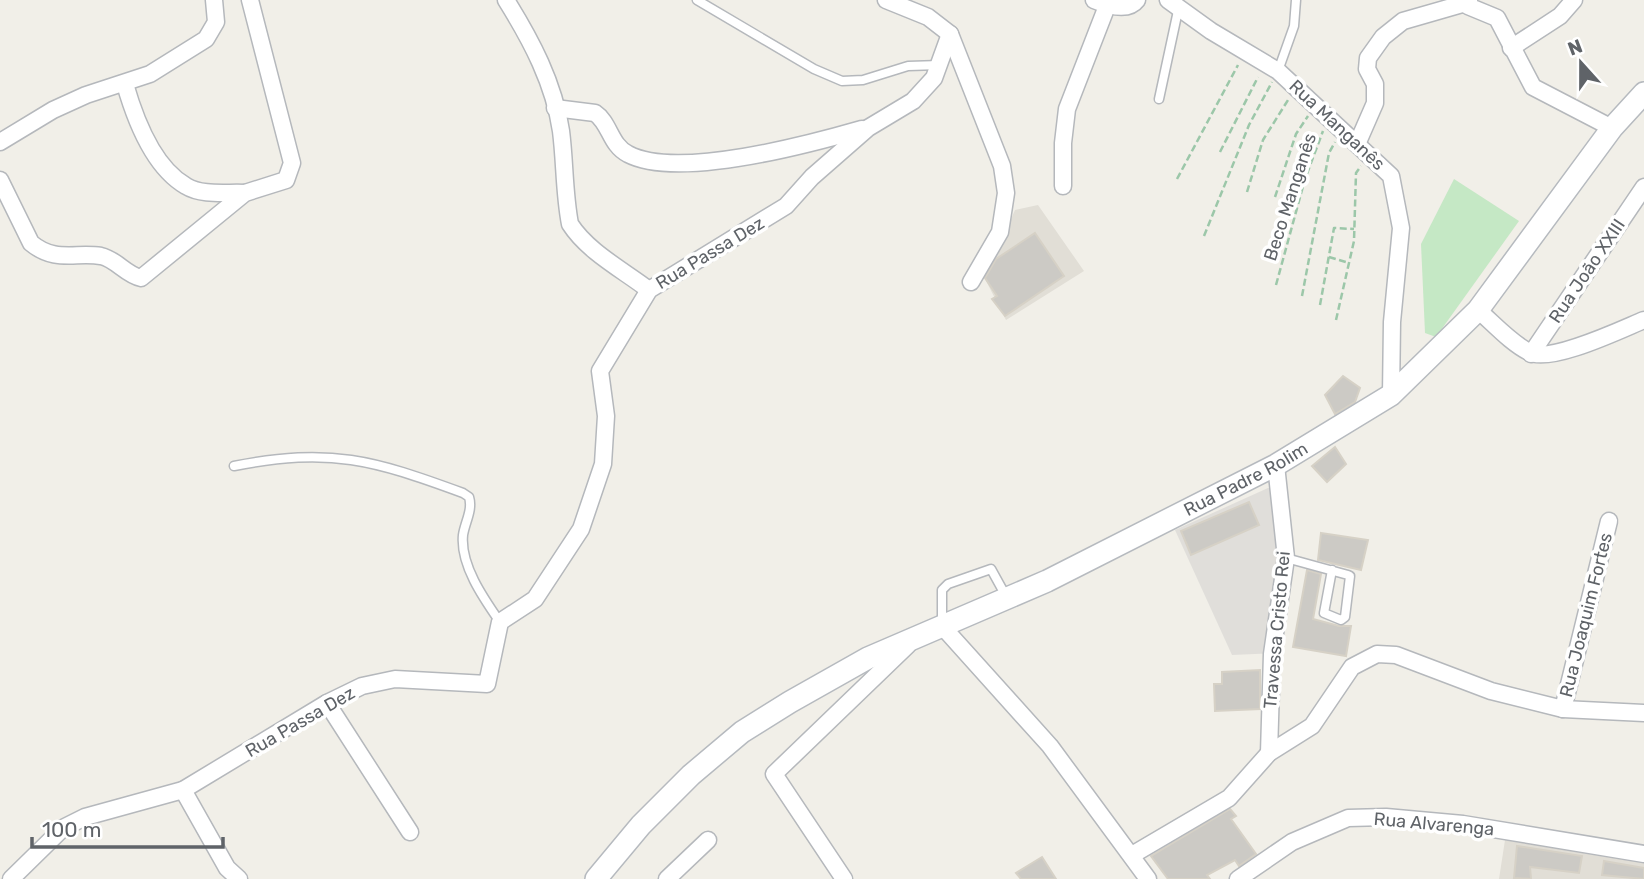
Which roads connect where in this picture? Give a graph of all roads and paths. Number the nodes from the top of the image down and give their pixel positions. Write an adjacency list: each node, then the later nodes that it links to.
1 (214, 0): 17 (street)
2 (250, 0): 34 (street)
3 (506, 0): 22 (street)
4 (697, 0): 15 (lane)
5 (886, 0): 12 (street)
6 (1137, 0): 11 (street)
7 (1296, 0): 16 (lane)
8 (1574, 0): 13 (street)
9 (1175, 2): 14 (street, Rua Manganês); 19 (lane)
10 (1463, 2): 13 (street); 27 (street)
11 (1100, 3): 31 (street)
12 (950, 34): 15 (street, Rua Passa Dez); 40 (street)
13 (1511, 47): 25 (street)
14 (1247, 50): 16 (street, Rua Manganês); 29 (path)
15 (941, 66): 24 (street, Rua Passa Dez)
16 (1272, 66): 18 (street, Rua Manganês); 28 (path); 37 (path)
17 (125, 84): 26 (street); 34 (street)
18 (1297, 86): 20 (street, Rua Manganês); 33 (path)
19 (1159, 99)
20 (1317, 104): 23 (street, Rua Manganês); 35 (path)
21 (1639, 104): 25 (main road, Rua Padre Rolim)
22 (555, 108): 24 (street); 42 (street)
23 (1336, 122): 27 (street, Rua Manganês); 41 (path, Beco Manganês); 43 (path)
24 (868, 128): 42 (street, Rua Passa Dez)
25 (1612, 128): 45 (main road, Rua Padre Rolim)
26 (0, 142)
27 (1363, 148): 36 (path); 49 (street, Rua Manganês)
28 (1220, 152)
29 (1177, 179)
30 (0, 180): 34 (street)
31 (1063, 186)
32 (1644, 187): 48 (street, Rua João XXIII)
33 (1247, 192)
34 (245, 193)
35 (1275, 197)
36 (1355, 229): 38 (path); 39 (path)
37 (1204, 236)
38 (1329, 257): 39 (path); 44 (path)
39 (1349, 263): 46 (path)
40 (971, 282)
41 (1276, 285)
42 (649, 290): 56 (street, Rua Passa Dez)
43 (1302, 296)
44 (1320, 305)
45 (1478, 310): 48 (street); 49 (main road, Rua Padre Rolim)
46 (1336, 320)
47 (1644, 320): 48 (street)
48 (1531, 354)
49 (1391, 395): 50 (main road, Rua Padre Rolim)
50 (1276, 465): 53 (street, Travessa Cristo Rei); 55 (main road, Rua Padre Rolim)
51 (234, 466): 56 (lane)
52 (1609, 521): 60 (street, Rua Joaquim Fortes)
53 (1286, 558): 54 (lane); 62 (street, Travessa Cristo Rei)
54 (1332, 570): 54 (lane)
55 (1007, 598): 57 (main road, Rua Padre Rolim); 57 (lane)
56 (500, 622): 59 (street, Rua Passa Dez)
57 (942, 626): 58 (main road, Rua Padre Rolim); 67 (street)
58 (920, 634): 70 (main road, Rua Padre Rolim); 72 (street)
59 (327, 703): 63 (street, Rua Passa Dez); 64 (street)
60 (1563, 709): 61 (street); 62 (street)
61 (1644, 713)
62 (1269, 752): 67 (street)
63 (183, 790): 68 (street, Rua Passa Dez); 69 (street)
64 (410, 832)
65 (708, 840): 71 (street)
66 (1644, 854): 74 (street, Rua Alvarenga)
67 (1132, 855): 73 (street)
68 (11, 879)
69 (239, 879)
70 (596, 879)
71 (667, 879)
72 (844, 879)
73 (1148, 879)
74 (1238, 879)

